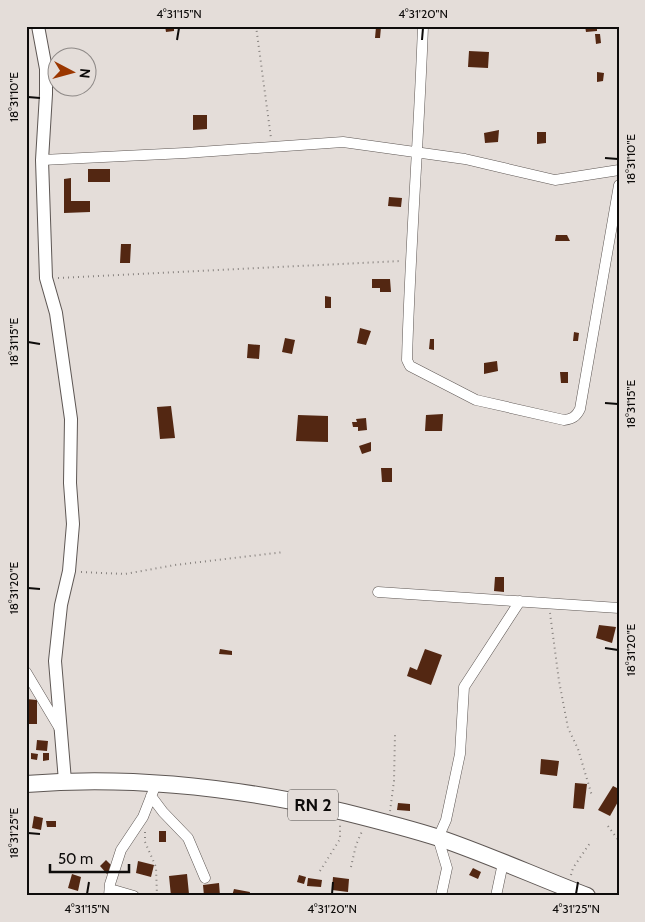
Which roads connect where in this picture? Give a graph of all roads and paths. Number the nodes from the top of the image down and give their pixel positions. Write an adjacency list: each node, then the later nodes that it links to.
1 (38, 26): 6 (street)
2 (256, 26): 4 (path)
3 (423, 26): 5 (street)
4 (273, 147): 5 (street); 6 (street)
5 (418, 152): 7 (street); 9 (street)
6 (42, 160): 10 (street)
7 (619, 170)
8 (619, 185): 9 (street)
9 (410, 260): 10 (path)
10 (46, 278): 12 (street)
11 (284, 552): 12 (path)
12 (68, 571): 18 (street)
13 (378, 592): 14 (street)
14 (520, 601): 15 (street); 29 (street)
15 (549, 603): 16 (street); 23 (path)
16 (619, 608)
17 (26, 672): 18 (street)
18 (61, 731): 20 (street)
19 (395, 734): 27 (path)
20 (65, 781): 21 (main road, RN 2); 22 (main road, RN 2)
21 (26, 784)
22 (153, 790): 24 (main road, RN 2); 25 (street); 35 (street)
23 (592, 796)
24 (340, 811): 26 (main road, RN 2); 34 (path)
25 (143, 817): 37 (street); 39 (path)
26 (368, 818): 27 (main road, RN 2); 33 (path)
27 (389, 824): 29 (main road, RN 2)
28 (608, 826): 30 (path)
29 (438, 838): 32 (main road, RN 2); 40 (street)
30 (619, 841)
31 (590, 842): 36 (path)
32 (503, 863): 36 (main road, RN 2); 41 (street)
33 (351, 867)
34 (320, 871)
35 (204, 878)
36 (566, 888): 42 (main road, RN 2)
37 (110, 892): 38 (street)
38 (134, 896)
39 (157, 896)
40 (442, 896)
41 (496, 896)
42 (587, 896)

